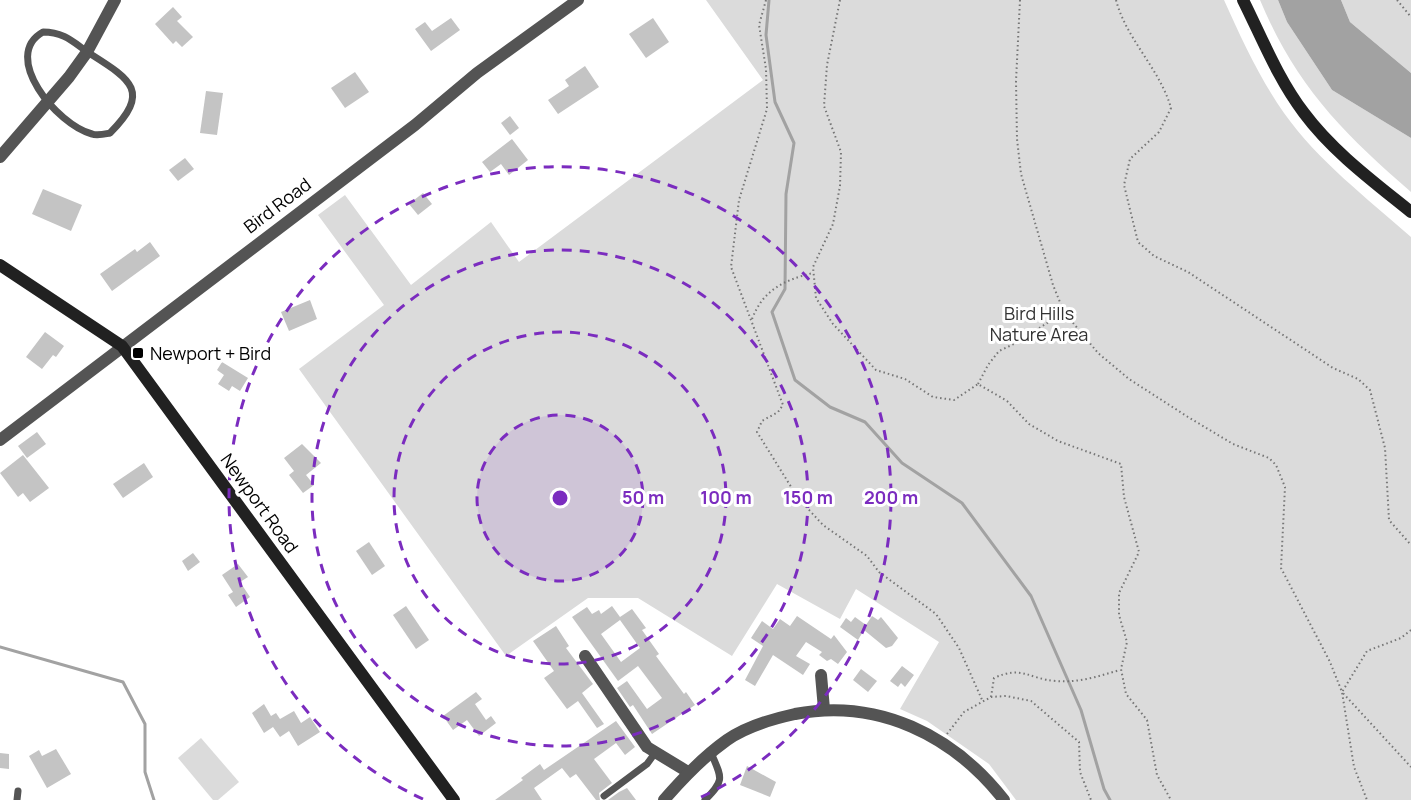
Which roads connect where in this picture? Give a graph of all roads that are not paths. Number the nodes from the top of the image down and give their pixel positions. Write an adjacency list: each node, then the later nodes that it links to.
1 (115, 0): 4 (street)
2 (578, 0): 11 (street, Bird Road)
3 (1243, 0): 9 (street)
4 (87, 52): 5 (lane); 7 (street); 7 (lane)
5 (20, 60)
6 (20, 70): 7 (lane)
7 (45, 103): 8 (street)
8 (0, 157)
9 (1411, 212)
10 (0, 265): 11 (street, Newport Road)
11 (123, 346): 12 (street, Bird Road); 22 (street, Newport Road)
12 (0, 440)
13 (585, 656): 16 (street)
14 (821, 675): 15 (street)
15 (824, 709): 17 (street); 25 (street)
16 (655, 753): 18 (street); 20 (lane)
17 (711, 753): 18 (street); 24 (lane)
18 (688, 772): 23 (street)
19 (18, 791): 21 (lane)
20 (604, 796)
21 (17, 800)
22 (454, 800)
23 (664, 800)
24 (705, 800)
25 (1004, 800)

